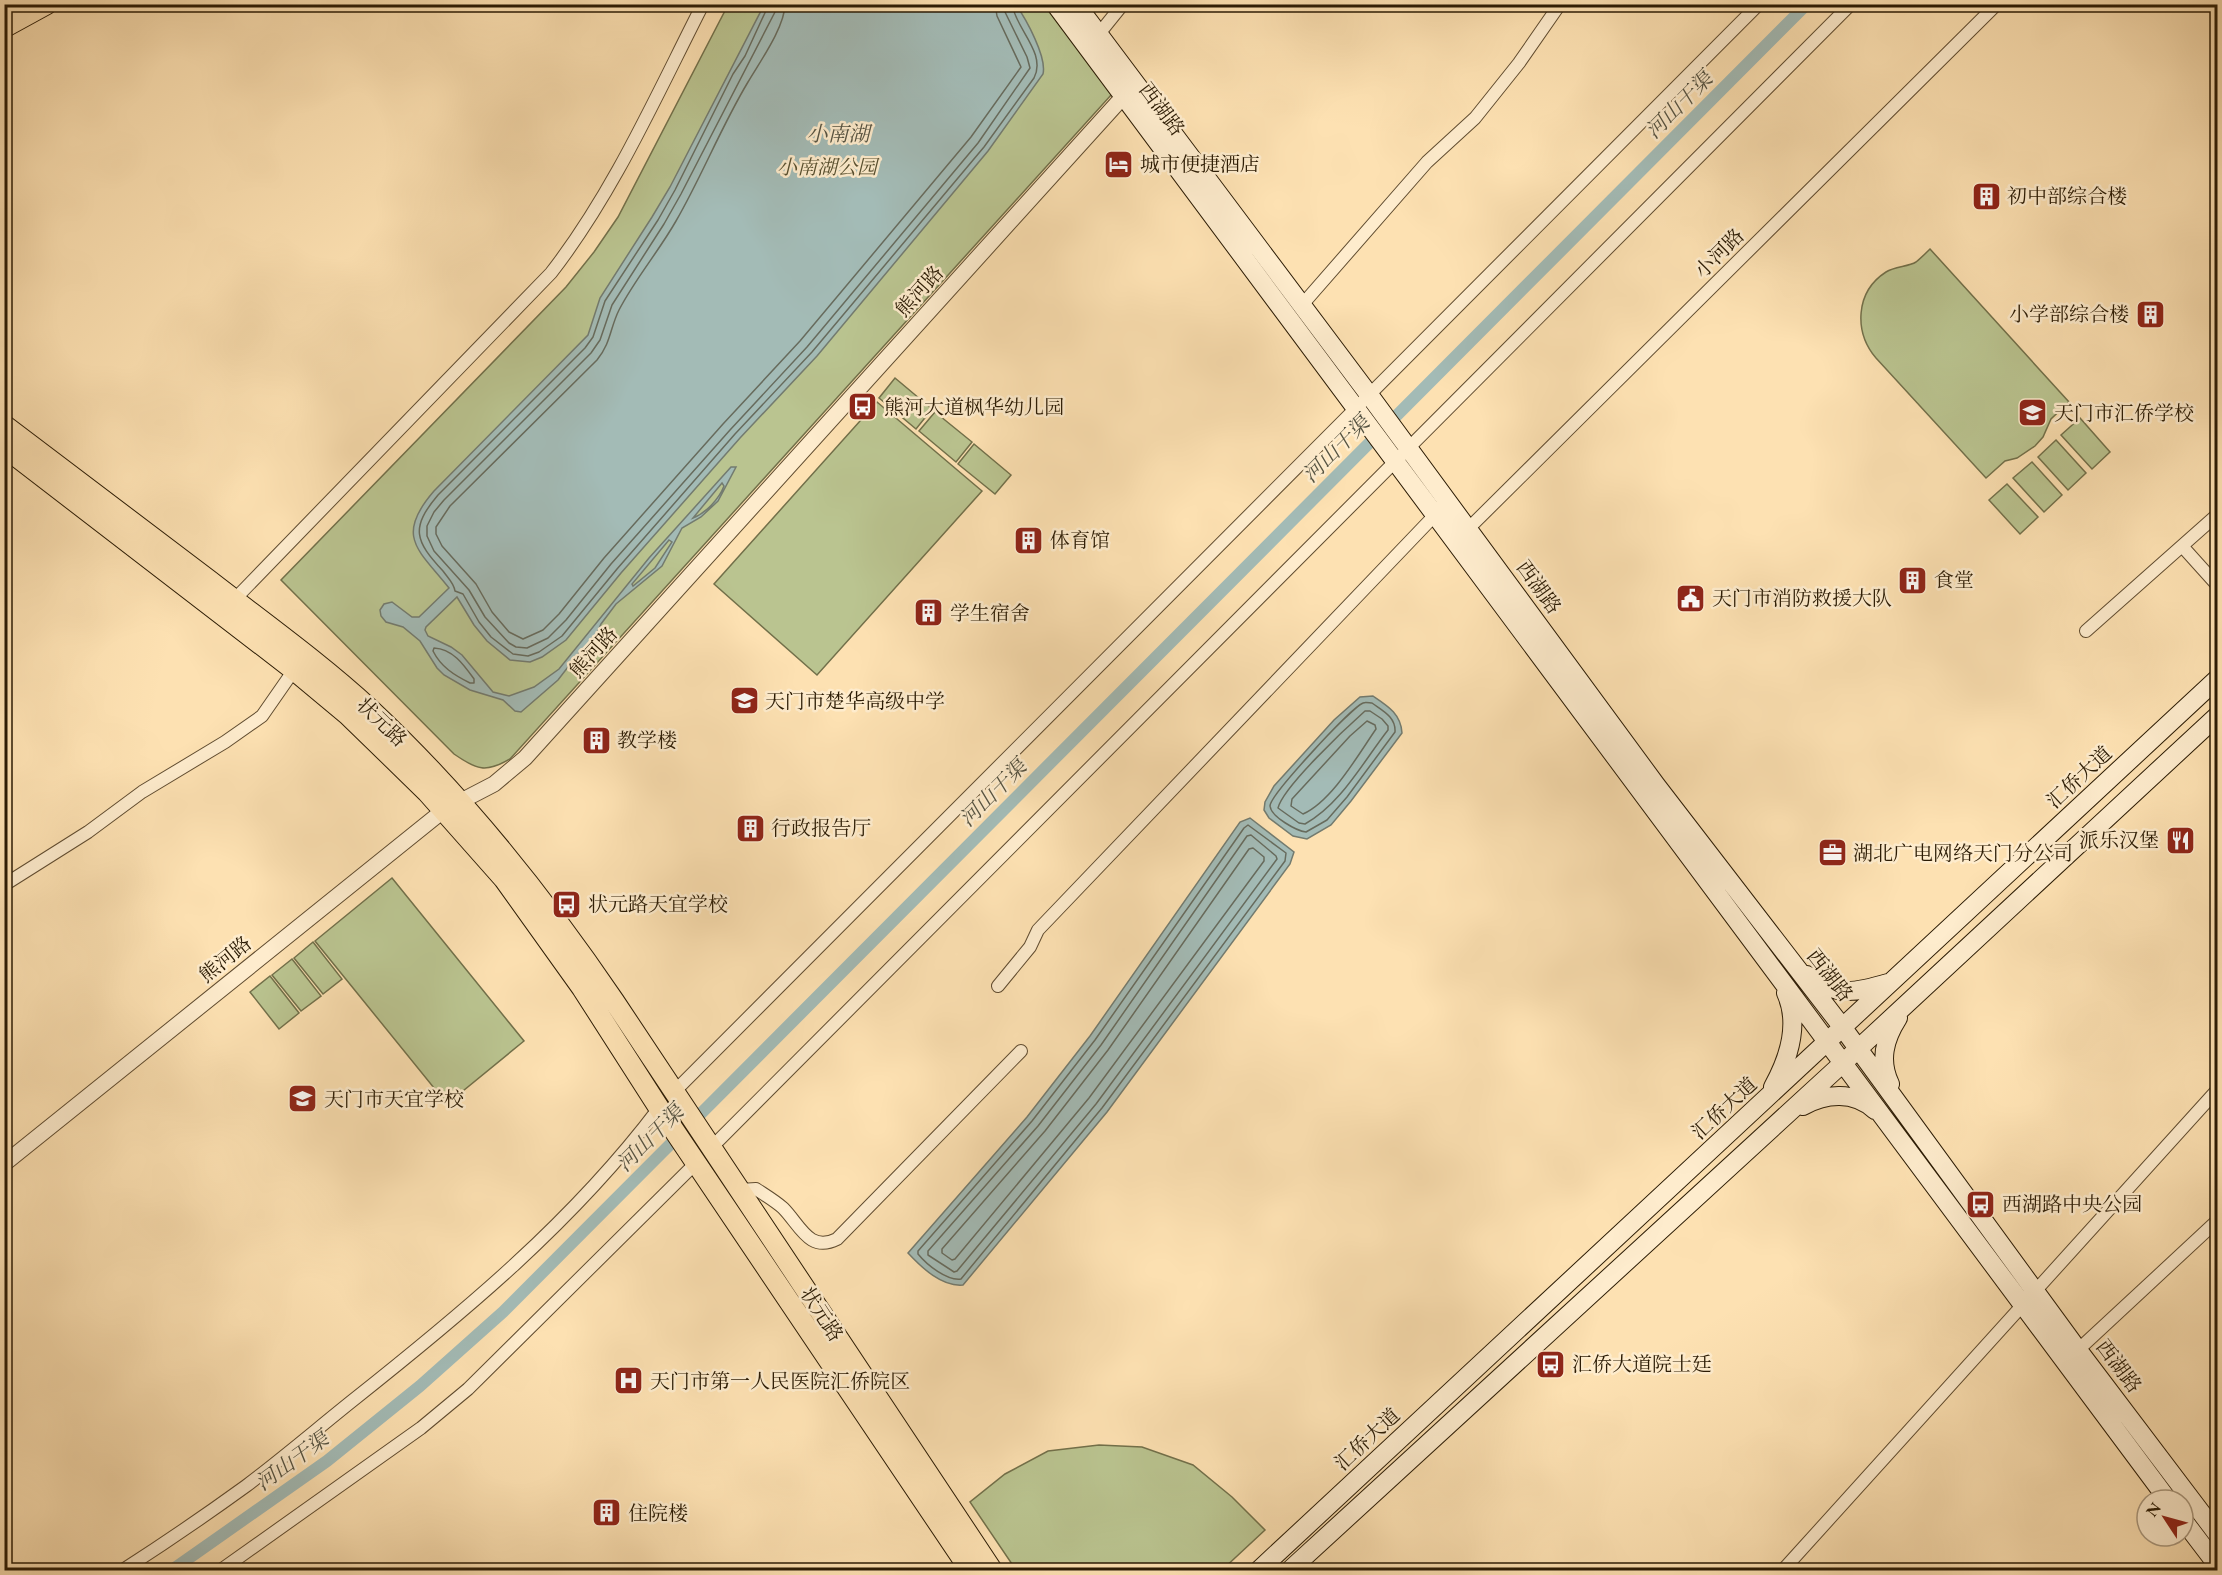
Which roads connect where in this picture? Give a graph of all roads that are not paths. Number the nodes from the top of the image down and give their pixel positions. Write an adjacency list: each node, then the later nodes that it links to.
1 (28, 4): 11 (highway)
2 (45, 4): 12 (highway)
3 (703, 4): 25 (street)
4 (1055, 4): 13 (main road, 西湖路)
5 (1076, 4): 13 (main road, 西湖路)
6 (1123, 4): 13 (street)
7 (1560, 4): 15 (street)
8 (1759, 4): 16 (street)
9 (1851, 4): 19 (street)
10 (1997, 4): 22 (street, 小河路)
11 (4, 17)
12 (4, 27)
13 (1093, 41): 14 (main road, 西湖路)
14 (1130, 89): 15 (main road, 西湖路); 16 (main road, 西湖路); 30 (street, 熊河路)
15 (1302, 305): 16 (main road, 西湖路)
16 (1366, 405): 19 (main road); 43 (street)
17 (4, 425): 25 (main road, 状元路)
18 (4, 447): 27 (main road, 状元路)
19 (1400, 453): 21 (main road, 西湖路); 22 (main road, 西湖路); 49 (street)
20 (2217, 514): 23 (street)
21 (1435, 516): 33 (main road, 西湖路); 35 (street)
22 (1468, 529): 32 (main road, 西湖路)
23 (2182, 546): 24 (street); 26 (street)
24 (2217, 586)
25 (234, 600): 30 (main road, 状元路)
26 (2086, 631)
27 (294, 670): 30 (main road, 状元路); 31 (street)
28 (2217, 678): 34 (main road, 汇侨大道)
29 (2217, 715): 36 (main road)
30 (452, 805): 43 (main road, 状元路); 46 (main road, 状元路); 51 (street, 熊河路)
31 (4, 885)
32 (1793, 964): 34 (main road); 37 (main road, 西湖路)
33 (1778, 975): 38 (main road, 西湖路); 44 (main road)
34 (1893, 982): 37 (main road, 汇侨大道)
35 (998, 986)
36 (1909, 1002): 39 (main road); 45 (main road)
37 (1843, 1028): 38 (main road, 汇侨大道); 39 (main road, 西湖路)
38 (1828, 1042): 41 (main road, 西湖路); 44 (main road, 汇侨大道)
39 (1858, 1049): 41 (main road); 45 (main road, 西湖路)
40 (1021, 1051): 52 (street)
41 (1844, 1062): 47 (main road); 48 (main road, 西湖路)
42 (2217, 1089): 54 (street)
43 (676, 1096): 49 (main road, 状元路)
44 (1767, 1099): 64 (main road, 汇侨大道)
45 (1903, 1110): 54 (main road, 西湖路)
46 (662, 1111): 50 (main road, 状元路); 60 (street)
47 (1783, 1118): 48 (main road); 65 (main road)
48 (1888, 1122): 54 (main road, 西湖路)
49 (711, 1148): 52 (main road, 状元路)
50 (696, 1161): 61 (street); 62 (main road, 状元路)
51 (4, 1164)
52 (740, 1190): 63 (main road, 状元路)
53 (2217, 1220): 55 (street)
54 (2029, 1297): 55 (main road, 西湖路); 56 (main road, 西湖路); 66 (street)
55 (2078, 1350): 57 (main road, 西湖路)
56 (2160, 1488)
57 (2217, 1535)
58 (2195, 1536): 59 (main road)
59 (2217, 1566)
60 (123, 1570)
61 (220, 1570)
62 (970, 1570)
63 (992, 1570)
64 (1259, 1570)
65 (1290, 1570)
66 (1783, 1570)

